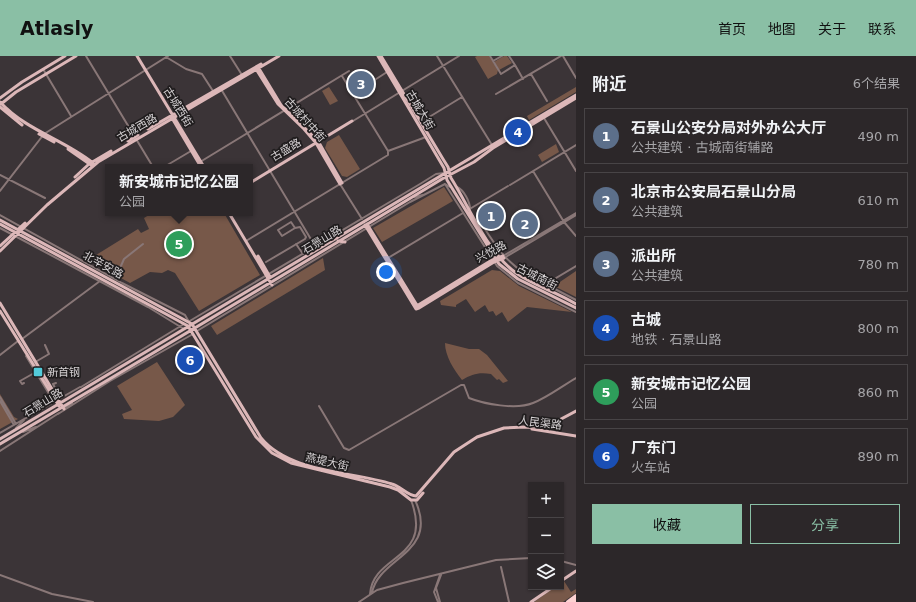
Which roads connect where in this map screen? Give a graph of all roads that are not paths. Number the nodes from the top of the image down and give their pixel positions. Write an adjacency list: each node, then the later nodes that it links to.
1 (65, 56): 20 (main road)
2 (76, 56): 24 (main road)
3 (86, 56): 33 (street)
4 (136, 56): 21 (main road, 古城西街)
5 (167, 56): 21 (street); 31 (street)
6 (230, 56): 26 (street)
7 (275, 56): 19 (main road, 古城西路)
8 (279, 56): 19 (main road, 古城西路)
9 (379, 56): 23 (main road, 古城大街); 32 (main road, 古城大街)
10 (437, 56): 17 (street)
11 (459, 56): 17 (street)
12 (490, 56): 16 (street)
13 (502, 56): 16 (street)
14 (509, 56): 18 (street)
15 (562, 56): 25 (street); 28 (street)
16 (493, 61): 18 (street)
17 (443, 66): 32 (street); 36 (street)
18 (515, 66): 29 (street)
19 (257, 68): 26 (main road, 古城西路); 30 (main road, 古城西路); 41 (main road, 古城村中街)
20 (43, 70): 24 (street); 38 (main road)
21 (144, 71): 33 (street); 44 (main road, 古城西街)
22 (349, 71): 27 (street)
23 (387, 72): 32 (main road, 古城大街); 34 (street)
24 (46, 74): 40 (main road); 43 (street)
25 (531, 74): 29 (street); 39 (street)
26 (242, 75): 30 (main road, 古城西路)
27 (342, 76): 34 (street); 41 (street)
28 (576, 78)
29 (523, 79): 35 (street)
30 (220, 89): 31 (main road, 古城西路); 44 (main road, 古城西路); 48 (street)
31 (213, 91): 44 (main road, 古城西路)
32 (401, 92): 42 (street); 47 (main road, 古城大街); 50 (main road, 古城大街)
33 (108, 93): 43 (street); 51 (street)
34 (353, 94): 42 (street)
35 (496, 94)
36 (462, 97): 47 (street); 54 (street)
37 (576, 97): 45 (main road, 石景山路); 54 (main road, 石景山路)
38 (0, 98)
39 (547, 101)
40 (0, 105): 49 (main road)
41 (285, 111): 48 (street); 52 (main road, 古城村中街)
42 (365, 114): 46 (street); 56 (street)
43 (71, 116): 49 (street)
44 (172, 117): 51 (main road, 古城西路); 55 (main road, 古城西街); 58 (main road, 古城西街)
45 (544, 118): 57 (street); 68 (main road, 石景山路)
46 (352, 121): 52 (main road, 古盛路)
47 (421, 122): 63 (main road, 古城大街)
48 (247, 133): 58 (street); 62 (street)
49 (43, 135): 59 (main road); 70 (street)
50 (426, 137): 56 (street); 66 (main road, 古城大街)
51 (135, 138): 59 (main road, 古城西路); 60 (street)
52 (317, 142): 62 (main road, 古盛路); 72 (main road, 古城村中街)
53 (576, 145): 57 (street)
54 (492, 146): 63 (main road, 石景山路)
55 (191, 150): 58 (main road, 古城西街); 61 (street)
56 (388, 151): 72 (street)
57 (564, 152): 64 (street); 65 (street)
58 (199, 162)
59 (92, 164): 93 (main road, 古城西路)
60 (151, 164)
61 (169, 164)
62 (270, 171): 71 (main road, 古盛路); 80 (street)
63 (449, 171): 66 (main road, 石景山路); 68 (main road, 古城大街)
64 (534, 171): 79 (street); 87 (street)
65 (576, 171)
66 (445, 173): 69 (main road, 古城南街); 89 (main road, 石景山路)
67 (0, 175): 70 (street)
68 (450, 176): 69 (main road, 石景山路); 79 (main road, 古城南街)
69 (446, 178): 74 (main road, 古城南街); 78 (main road, 石景山路)
70 (8, 180): 75 (street); 77 (street)
71 (253, 181)
72 (342, 183): 80 (street); 89 (street)
73 (445, 184): 74 (street); 76 (street); 81 (street)
74 (451, 187): 81 (main road, 古城南街)
75 (0, 191)
76 (429, 193): 78 (street); 89 (street)
77 (45, 198)
78 (411, 198): 89 (main road, 石景山路)
79 (470, 209): 81 (street); 108 (main road, 古城南街)
80 (294, 212): 86 (street); 102 (street)
81 (464, 212): 109 (street); 110 (main road, 古城南街)
82 (576, 214): 87 (street, 兴悦路)
83 (0, 216): 93 (street)
84 (232, 216): 95 (main road)
85 (0, 220): 93 (main road, 北辛安路)
86 (280, 221): 90 (street); 95 (street)
87 (564, 221): 94 (street); 108 (street, 兴悦路)
88 (0, 224): 93 (main road, 北辛安路)
89 (366, 224): 96 (main road, 石景山路); 98 (street); 102 (street); 103 (main road, 石景山路); 109 (main road)
90 (284, 226): 92 (street); 92 (street)
91 (0, 228): 93 (street)
92 (295, 228): 100 (street)
93 (18, 231): 97 (street); 101 (main road); 104 (main road, 北辛安路); 105 (main road); 106 (main road, 北辛安路); 112 (street)
94 (576, 236)
95 (247, 240): 115 (main road)
96 (338, 241): 98 (main road); 115 (main road, 石景山路)
97 (48, 242): 104 (street); 106 (street)
98 (345, 242): 115 (street)
99 (143, 244): 114 (street)
100 (296, 244): 107 (street); 111 (street)
101 (0, 246)
102 (315, 247): 107 (street)
103 (320, 248): 107 (street); 115 (main road, 石景山路)
104 (54, 249): 106 (main road, 北辛安路)
105 (0, 251)
106 (62, 253): 112 (street); 114 (street); 120 (main road, 北辛安路); 122 (main road, 北辛安路)
107 (302, 255): 115 (street)
108 (502, 258): 110 (main road, 兴悦路); 118 (street); 119 (main road, 古城南街)
109 (386, 259): 110 (main road, 兴悦路)
110 (494, 261): 129 (main road, 古城南街); 131 (street)
111 (266, 262)
112 (69, 264): 116 (street)
113 (576, 266): 118 (street)
114 (114, 278): 117 (street)
115 (270, 279): 125 (main road, 石景山路); 128 (street); 137 (main road, 石景山路)
116 (100, 281): 126 (street); 139 (street)
117 (122, 283): 120 (street); 132 (street)
118 (546, 284): 119 (main road); 121 (main road); 123 (street)
119 (540, 286): 121 (main road, 古城南街)
120 (126, 288): 132 (main road, 北辛安路)
121 (551, 290): 127 (main road, 古城南街)
122 (136, 297): 126 (street); 133 (main road, 北辛安路)
123 (576, 300)
124 (0, 303): 139 (main road)
125 (228, 303): 128 (street); 132 (main road, 石景山路)
126 (143, 304): 135 (street)
127 (576, 304)
128 (215, 306): 132 (street)
129 (576, 308)
130 (0, 311): 139 (main road)
131 (576, 312)
132 (190, 323): 133 (street); 134 (main road, 石景山路); 137 (main road)
133 (184, 324): 134 (main road, 北辛安路); 135 (street)
134 (188, 326): 135 (main road, 石景山路); 136 (main road)
135 (182, 327): 143 (main road, 石景山路); 144 (street)
136 (190, 330): 137 (main road, 石景山路); 138 (main road, 燕堤大街); 158 (main road, 石景山路)
137 (195, 330): 138 (street); 171 (main road, 燕堤大街)
138 (193, 334): 161 (street); 172 (main road, 燕堤大街)
139 (21, 340): 142 (street); 145 (main road); 156 (main road)
140 (45, 345): 145 (street)
141 (20, 347): 146 (street)
142 (0, 355)
143 (139, 357): 144 (street); 148 (main road, 石景山路)
144 (127, 360): 151 (street)
145 (37, 361): 152 (main road)
146 (36, 372): 149 (street); 156 (street)
147 (576, 378): 157 (street)
148 (97, 382): 151 (street); 158 (main road, 石景山路)
149 (24, 383)
150 (56, 383): 152 (street)
151 (81, 387): 154 (street)
152 (54, 392): 154 (main road)
153 (0, 398): 162 (street)
154 (59, 399): 156 (street); 158 (main road)
155 (0, 401): 162 (street)
156 (54, 401): 158 (main road); 160 (street)
157 (319, 406)
158 (62, 407): 161 (street, 石景山路); 164 (main road, 石景山路); 166 (main road, 石景山路)
159 (576, 411): 171 (main road, 人民渠路)
160 (35, 412): 162 (street); 166 (street)
161 (58, 414): 163 (street, 石景山路)
162 (15, 424): 165 (street)
163 (39, 426): 164 (street); 170 (street, 石景山路)
164 (20, 432): 169 (main road, 石景山路)
165 (0, 433)
166 (11, 433): 168 (main road, 石景山路)
167 (576, 436): 173 (main road, 人民渠路)
168 (0, 439)
169 (0, 444)
170 (0, 451)
171 (413, 496)
172 (411, 500): 173 (main road); 174 (street)
173 (415, 500): 174 (street)
174 (415, 537): 184 (street)
175 (528, 558): 181 (street)
176 (564, 562): 177 (street)
177 (576, 565)
178 (501, 567): 190 (street)
179 (576, 571): 182 (main road)
180 (0, 575): 187 (street)
181 (441, 575): 184 (street); 189 (street)
182 (564, 579)
183 (549, 590): 191 (main road)
184 (371, 594): 188 (street)
185 (576, 596): 192 (highway)
186 (576, 600): 193 (highway)
187 (93, 602)
188 (359, 602)
189 (439, 602)
190 (509, 602)
191 (531, 602)
192 (568, 602)
193 (573, 602)

